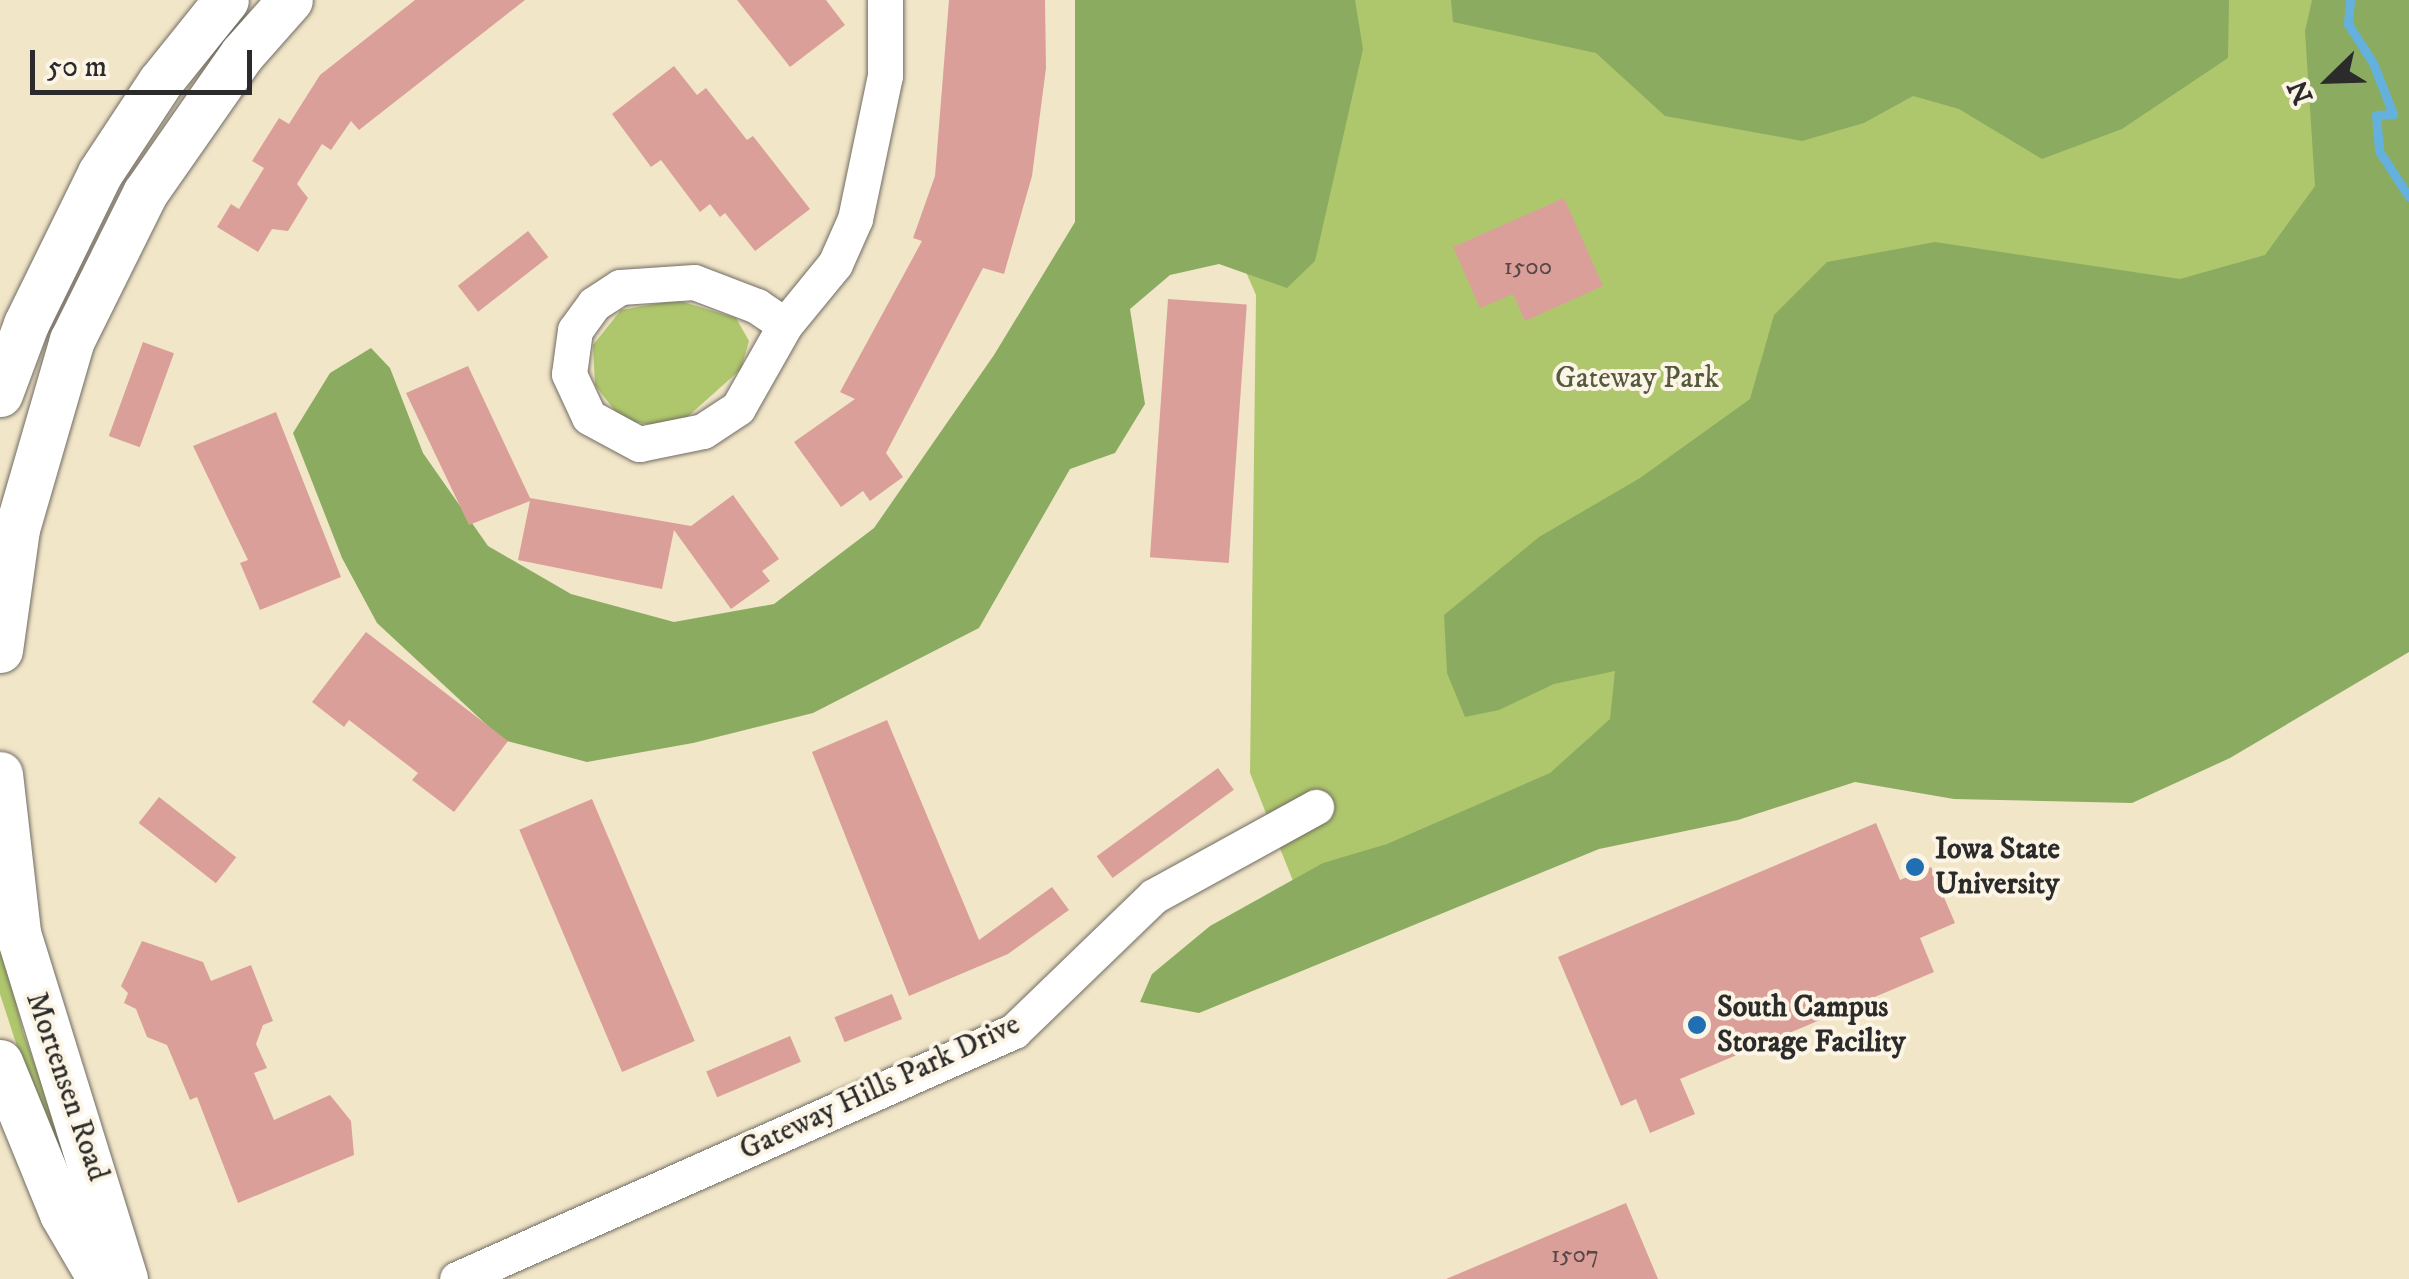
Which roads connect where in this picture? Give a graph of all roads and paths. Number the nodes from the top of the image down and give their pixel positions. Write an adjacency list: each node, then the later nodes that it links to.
1 (226, 0): 5 (street)
2 (290, 0): 7 (street)
3 (885, 0): 4 (street)
4 (786, 325): 4 (street)
5 (0, 394)
6 (0, 410): 7 (street)
7 (42, 426): 8 (street)
8 (0, 650)
9 (0, 774): 13 (street, Mortensen Road)
10 (1316, 808): 14 (street, Gateway Hills Park Drive)
11 (0, 1062): 12 (street, Mortensen Road)
12 (100, 1279)
13 (125, 1279)
14 (457, 1279)

